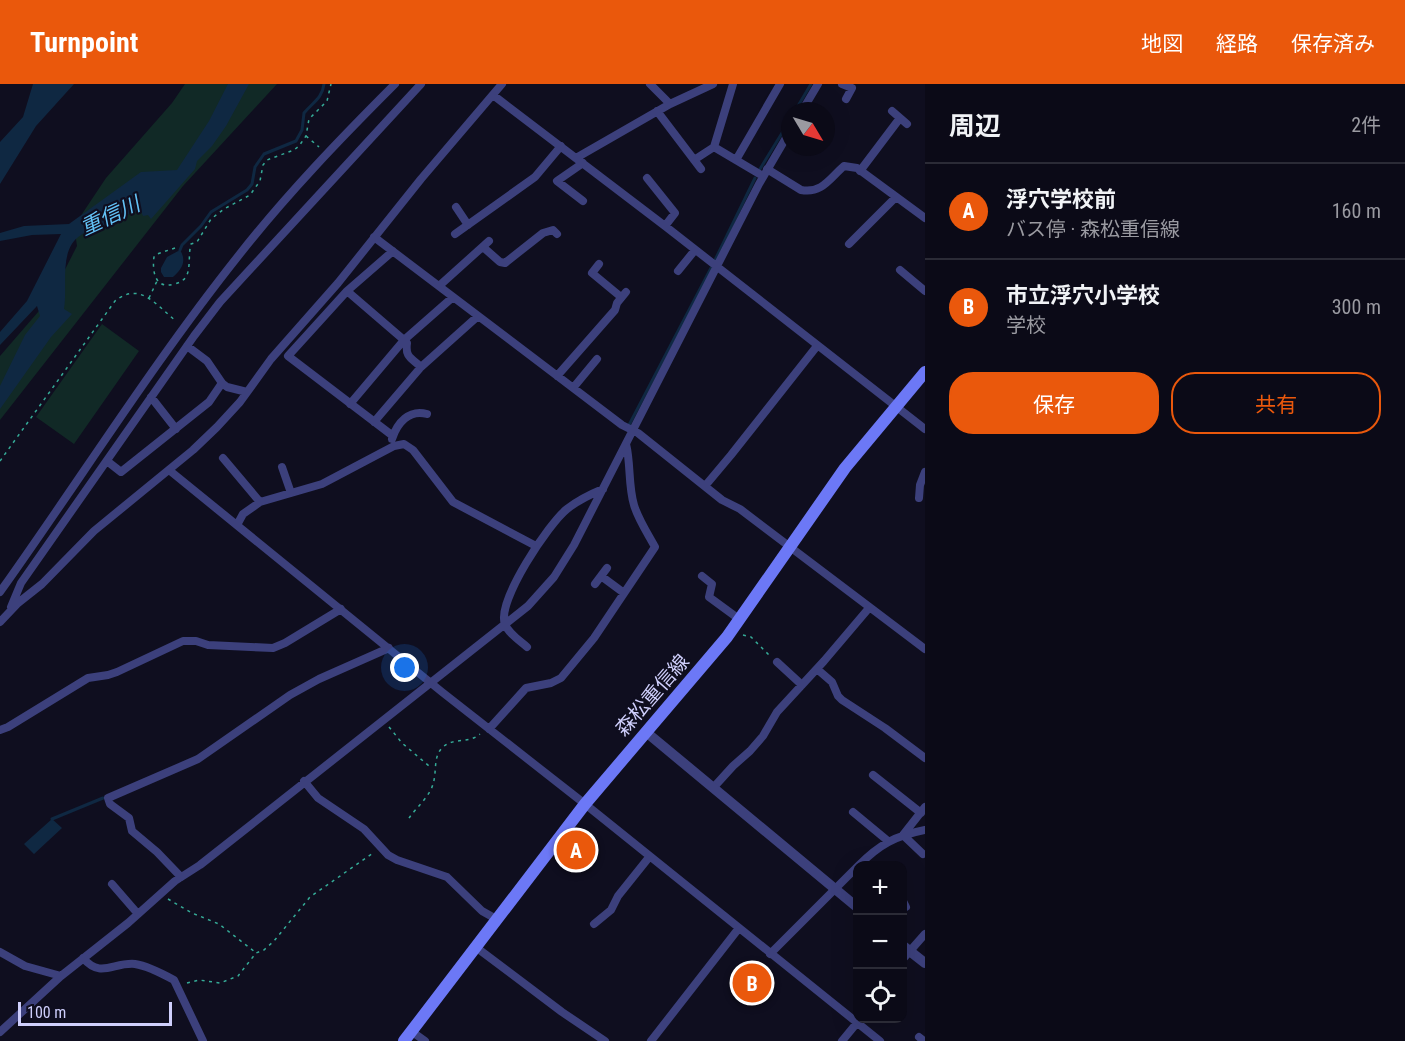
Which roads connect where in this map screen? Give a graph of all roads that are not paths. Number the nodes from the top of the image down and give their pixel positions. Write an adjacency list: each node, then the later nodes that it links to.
1 (395, 84): 82 (street)
2 (421, 84): 48 (street)
3 (502, 84): 10 (street)
4 (650, 84): 13 (street)
5 (713, 84): 13 (street)
6 (733, 84): 18 (street)
7 (780, 84): 21 (street)
8 (819, 84): 12 (street)
9 (842, 84): 11 (street)
10 (493, 95): 16 (street); 34 (street)
11 (846, 99)
12 (808, 102)
13 (670, 104): 14 (street)
14 (657, 111): 19 (street); 20 (street)
15 (892, 111): 23 (street)
16 (561, 146): 19 (street); 30 (street)
17 (781, 146): 24 (street)
18 (714, 147): 20 (street); 21 (street)
19 (580, 160): 27 (street); 31 (street)
20 (694, 160): 22 (street)
21 (736, 160): 24 (street)
22 (701, 169)
23 (860, 171): 24 (street); 26 (street)
24 (765, 172): 39 (street)
25 (648, 178): 31 (street)
26 (896, 197): 29 (street); 35 (street)
27 (584, 201)
28 (456, 207): 30 (street)
29 (925, 218)
30 (468, 225): 32 (street)
31 (665, 226): 36 (street)
32 (455, 234)
33 (557, 234): 42 (street)
34 (374, 237): 37 (street); 56 (street)
35 (849, 243)
36 (695, 250): 39 (street); 41 (street)
37 (393, 251): 42 (street); 43 (street)
38 (599, 264): 53 (street)
39 (717, 267): 49 (street); 64 (street)
40 (900, 270): 44 (street)
41 (678, 271)
42 (439, 286): 45 (street)
43 (347, 291): 47 (street); 58 (street)
44 (925, 291)
45 (453, 297): 46 (street); 47 (street)
46 (478, 316): 51 (street); 53 (street)
47 (404, 340): 51 (street); 58 (street)
48 (187, 346): 54 (street); 57 (street)
49 (818, 346): 59 (street); 72 (street)
50 (597, 360): 55 (street)
51 (422, 368): 61 (street)
52 (925, 372): 59 (main road, 森松重信線)
53 (556, 376): 55 (street)
54 (222, 383): 56 (street); 62 (street)
55 (573, 388): 64 (street)
56 (247, 392): 70 (street)
57 (151, 397): 62 (street); 68 (street)
58 (350, 404): 61 (street)
59 (895, 406): 63 (street); 79 (main road, 森松重信線)
60 (428, 414): 65 (street)
61 (374, 422): 65 (street)
62 (176, 429): 68 (street)
63 (925, 429)
64 (633, 431): 66 (street); 72 (street)
65 (393, 441): 74 (street); 78 (street)
66 (626, 443): 73 (street); 83 (street)
67 (223, 458): 76 (street)
68 (107, 461): 86 (street)
69 (282, 466): 74 (street)
70 (169, 470): 77 (street); 86 (street)
71 (925, 472): 75 (street)
72 (705, 486): 79 (street)
73 (603, 489): 78 (street); 90 (street)
74 (291, 493): 76 (street)
75 (919, 498)
76 (260, 502): 77 (street)
77 (237, 525): 85 (street)
78 (536, 546): 90 (street)
79 (790, 547): 84 (street); 88 (main road, 森松重信線)
80 (702, 576): 88 (street)
81 (595, 584): 83 (street)
82 (0, 592)
83 (624, 593): 98 (street)
84 (869, 608): 93 (street); 95 (street)
85 (341, 609): 92 (street); 99 (street)
86 (9, 611): 87 (street); 89 (street)
87 (0, 616)
88 (739, 620): 100 (main road, 森松重信線)
89 (0, 622)
90 (505, 625): 91 (street); 96 (street)
91 (527, 647)
92 (389, 648): 96 (street); 115 (street)
93 (925, 649)
94 (777, 663): 97 (street)
95 (817, 669): 97 (street); 101 (street)
96 (432, 682): 98 (street); 103 (street)
97 (802, 685): 104 (street)
98 (488, 728): 105 (street)
99 (0, 730)
100 (646, 732): 104 (street); 105 (main road, 森松重信線)
101 (925, 758)
102 (873, 775): 106 (street)
103 (304, 781): 115 (street); 120 (street)
104 (713, 788): 117 (street)
105 (585, 804): 112 (street); 120 (main road, 森松重信線)
106 (923, 810): 109 (street)
107 (853, 812): 110 (street)
108 (925, 830): 109 (street)
109 (903, 835): 110 (street); 111 (street)
110 (888, 841): 113 (street)
111 (923, 854)
112 (650, 856): 121 (street); 122 (street)
113 (863, 861)
114 (853, 871): 117 (street)
115 (181, 877): 119 (street)
116 (112, 884): 119 (street)
117 (835, 889): 118 (street); 128 (street)
118 (853, 904)
119 (138, 914): 129 (street)
120 (498, 920): 124 (main road, 森松重信線)
121 (594, 924)
122 (739, 928): 128 (street); 140 (street)
123 (925, 934): 125 (street)
124 (477, 948): 136 (main road, 森松重信線); 139 (street)
125 (907, 950)
126 (0, 952): 131 (street)
127 (907, 953): 130 (street)
128 (770, 954): 132 (street)
129 (83, 958): 131 (street); 137 (street)
130 (925, 963)
131 (61, 976): 135 (street)
132 (853, 1016)
133 (857, 1023): 141 (street)
134 (861, 1023): 142 (street)
135 (0, 1032)
136 (408, 1036): 138 (street)
137 (202, 1041)
138 (425, 1041)
139 (605, 1041)
140 (651, 1041)
141 (842, 1041)
142 (880, 1041)

